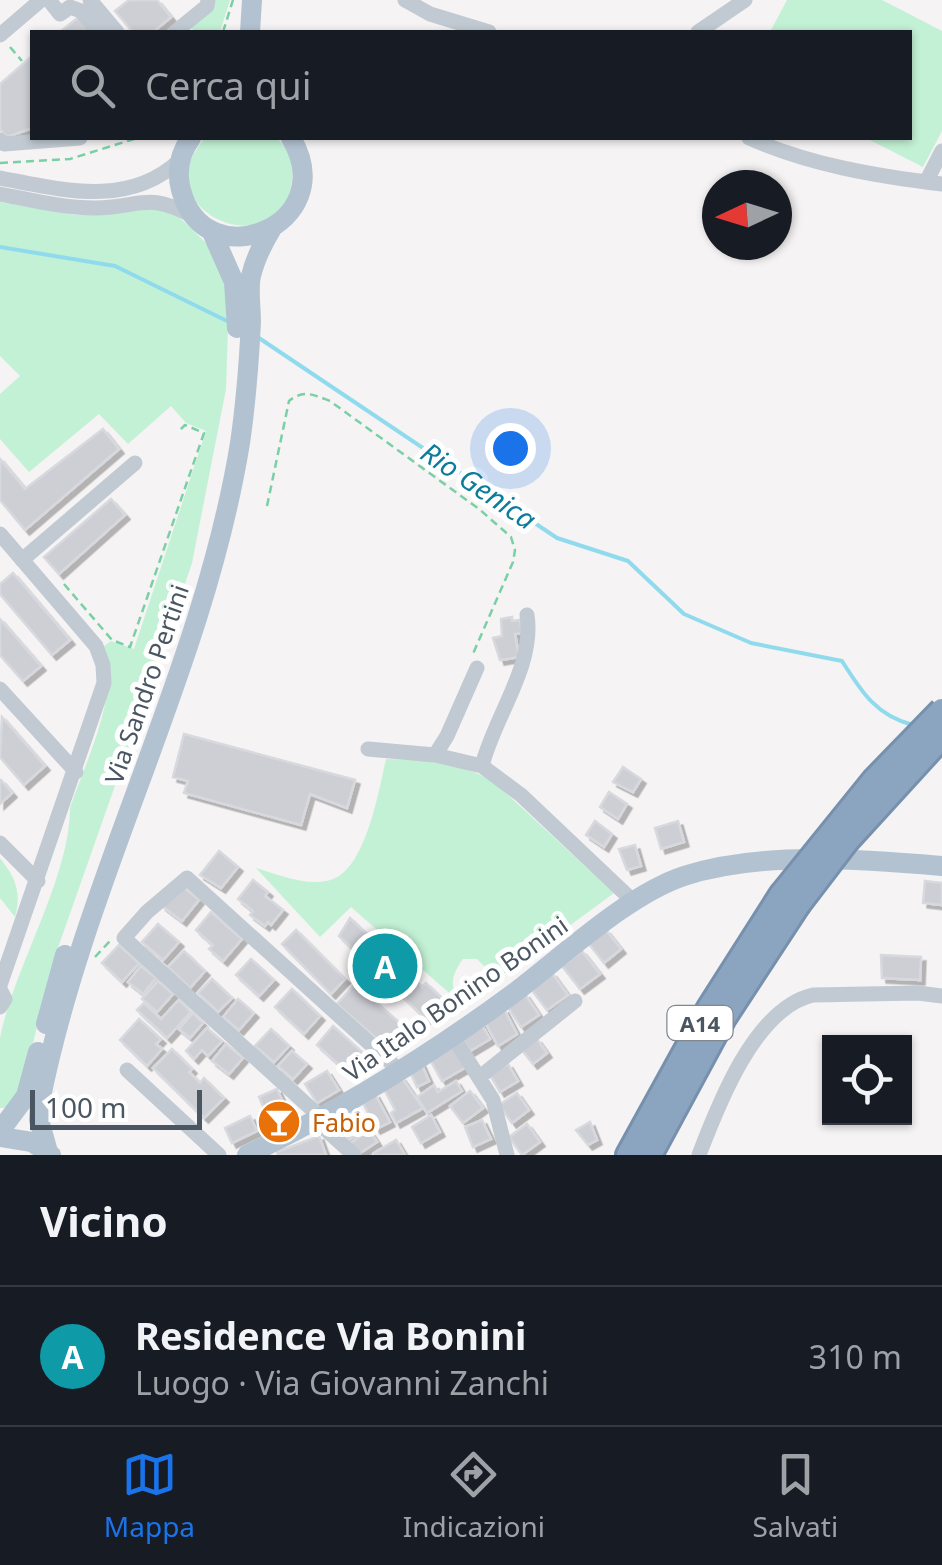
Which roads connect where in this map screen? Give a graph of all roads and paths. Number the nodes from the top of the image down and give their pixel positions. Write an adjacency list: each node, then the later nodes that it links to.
1 (41, 0): 16 (street)
2 (49, 0): 9 (street)
3 (90, 0): 10 (street)
4 (208, 0): 11 (street)
5 (233, 0): 12 (path)
6 (252, 0): 13 (main road)
7 (405, 0): 14 (street)
8 (746, 0): 15 (street)
9 (97, 30)
10 (116, 30)
11 (178, 30)
12 (224, 30)
13 (250, 30)
14 (482, 30)
15 (701, 30)
16 (0, 35): 17 (path)
17 (22, 61)
18 (0, 140): 19 (street)
19 (33, 140)
20 (131, 140): 26 (path)
21 (190, 140): 25 (main road)
22 (292, 140): 31 (main road, Via Sandro Pertini)
23 (755, 140): 28 (street)
24 (942, 151): 28 (street)
25 (180, 160): 27 (street); 30 (main road, Via Sandro Pertini)
26 (0, 163)
27 (0, 178)
28 (934, 183)
29 (0, 194): 30 (street)
30 (203, 224): 31 (main road); 32 (main road, Via Sandro Pertini)
31 (272, 228): 32 (main road, Via Sandro Pertini)
32 (244, 312): 33 (main road, Via Sandro Pertini)
33 (243, 352): 63 (main road, Via Sandro Pertini); 64 (main road, Via Sandro Pertini)
34 (178, 432): 39 (path)
35 (129, 468): 38 (street)
36 (268, 506): 41 (path)
37 (0, 534): 38 (street)
38 (22, 560): 48 (street)
39 (64, 584)
40 (527, 615): 47 (street)
41 (473, 667): 46 (street)
42 (0, 688): 48 (street)
43 (942, 710): 52 (highway, A14, bridge)
44 (942, 737): 52 (highway, A14, bridge)
45 (368, 750): 46 (street)
46 (435, 755): 47 (street)
47 (482, 766): 53 (street)
48 (76, 772): 51 (street)
49 (0, 843): 51 (street)
50 (942, 866): 53 (main road, Via Italo Bonino Bonini)
51 (38, 881): 54 (street)
52 (790, 900): 69 (highway, A14); 70 (highway, A14)
53 (634, 902): 58 (main road, Via Italo Bonino Bonini)
54 (0, 987): 57 (street)
55 (941, 990): 71 (street)
56 (575, 1002): 61 (street)
57 (0, 1007)
58 (452, 1035): 60 (main road, Via Italo Bonino Bonini); 61 (street)
59 (126, 1070): 65 (street)
60 (400, 1071): 62 (main road, Via Italo Bonino Bonini); 62 (street)
61 (480, 1076): 68 (street)
62 (318, 1121): 66 (main road, Via Italo Bonino Bonini); 67 (street)
63 (0, 1134): 64 (main road)
64 (49, 1153)
65 (219, 1155)
66 (247, 1155)
67 (354, 1155)
68 (507, 1155)
69 (628, 1155)
70 (650, 1155)
71 (699, 1155)

